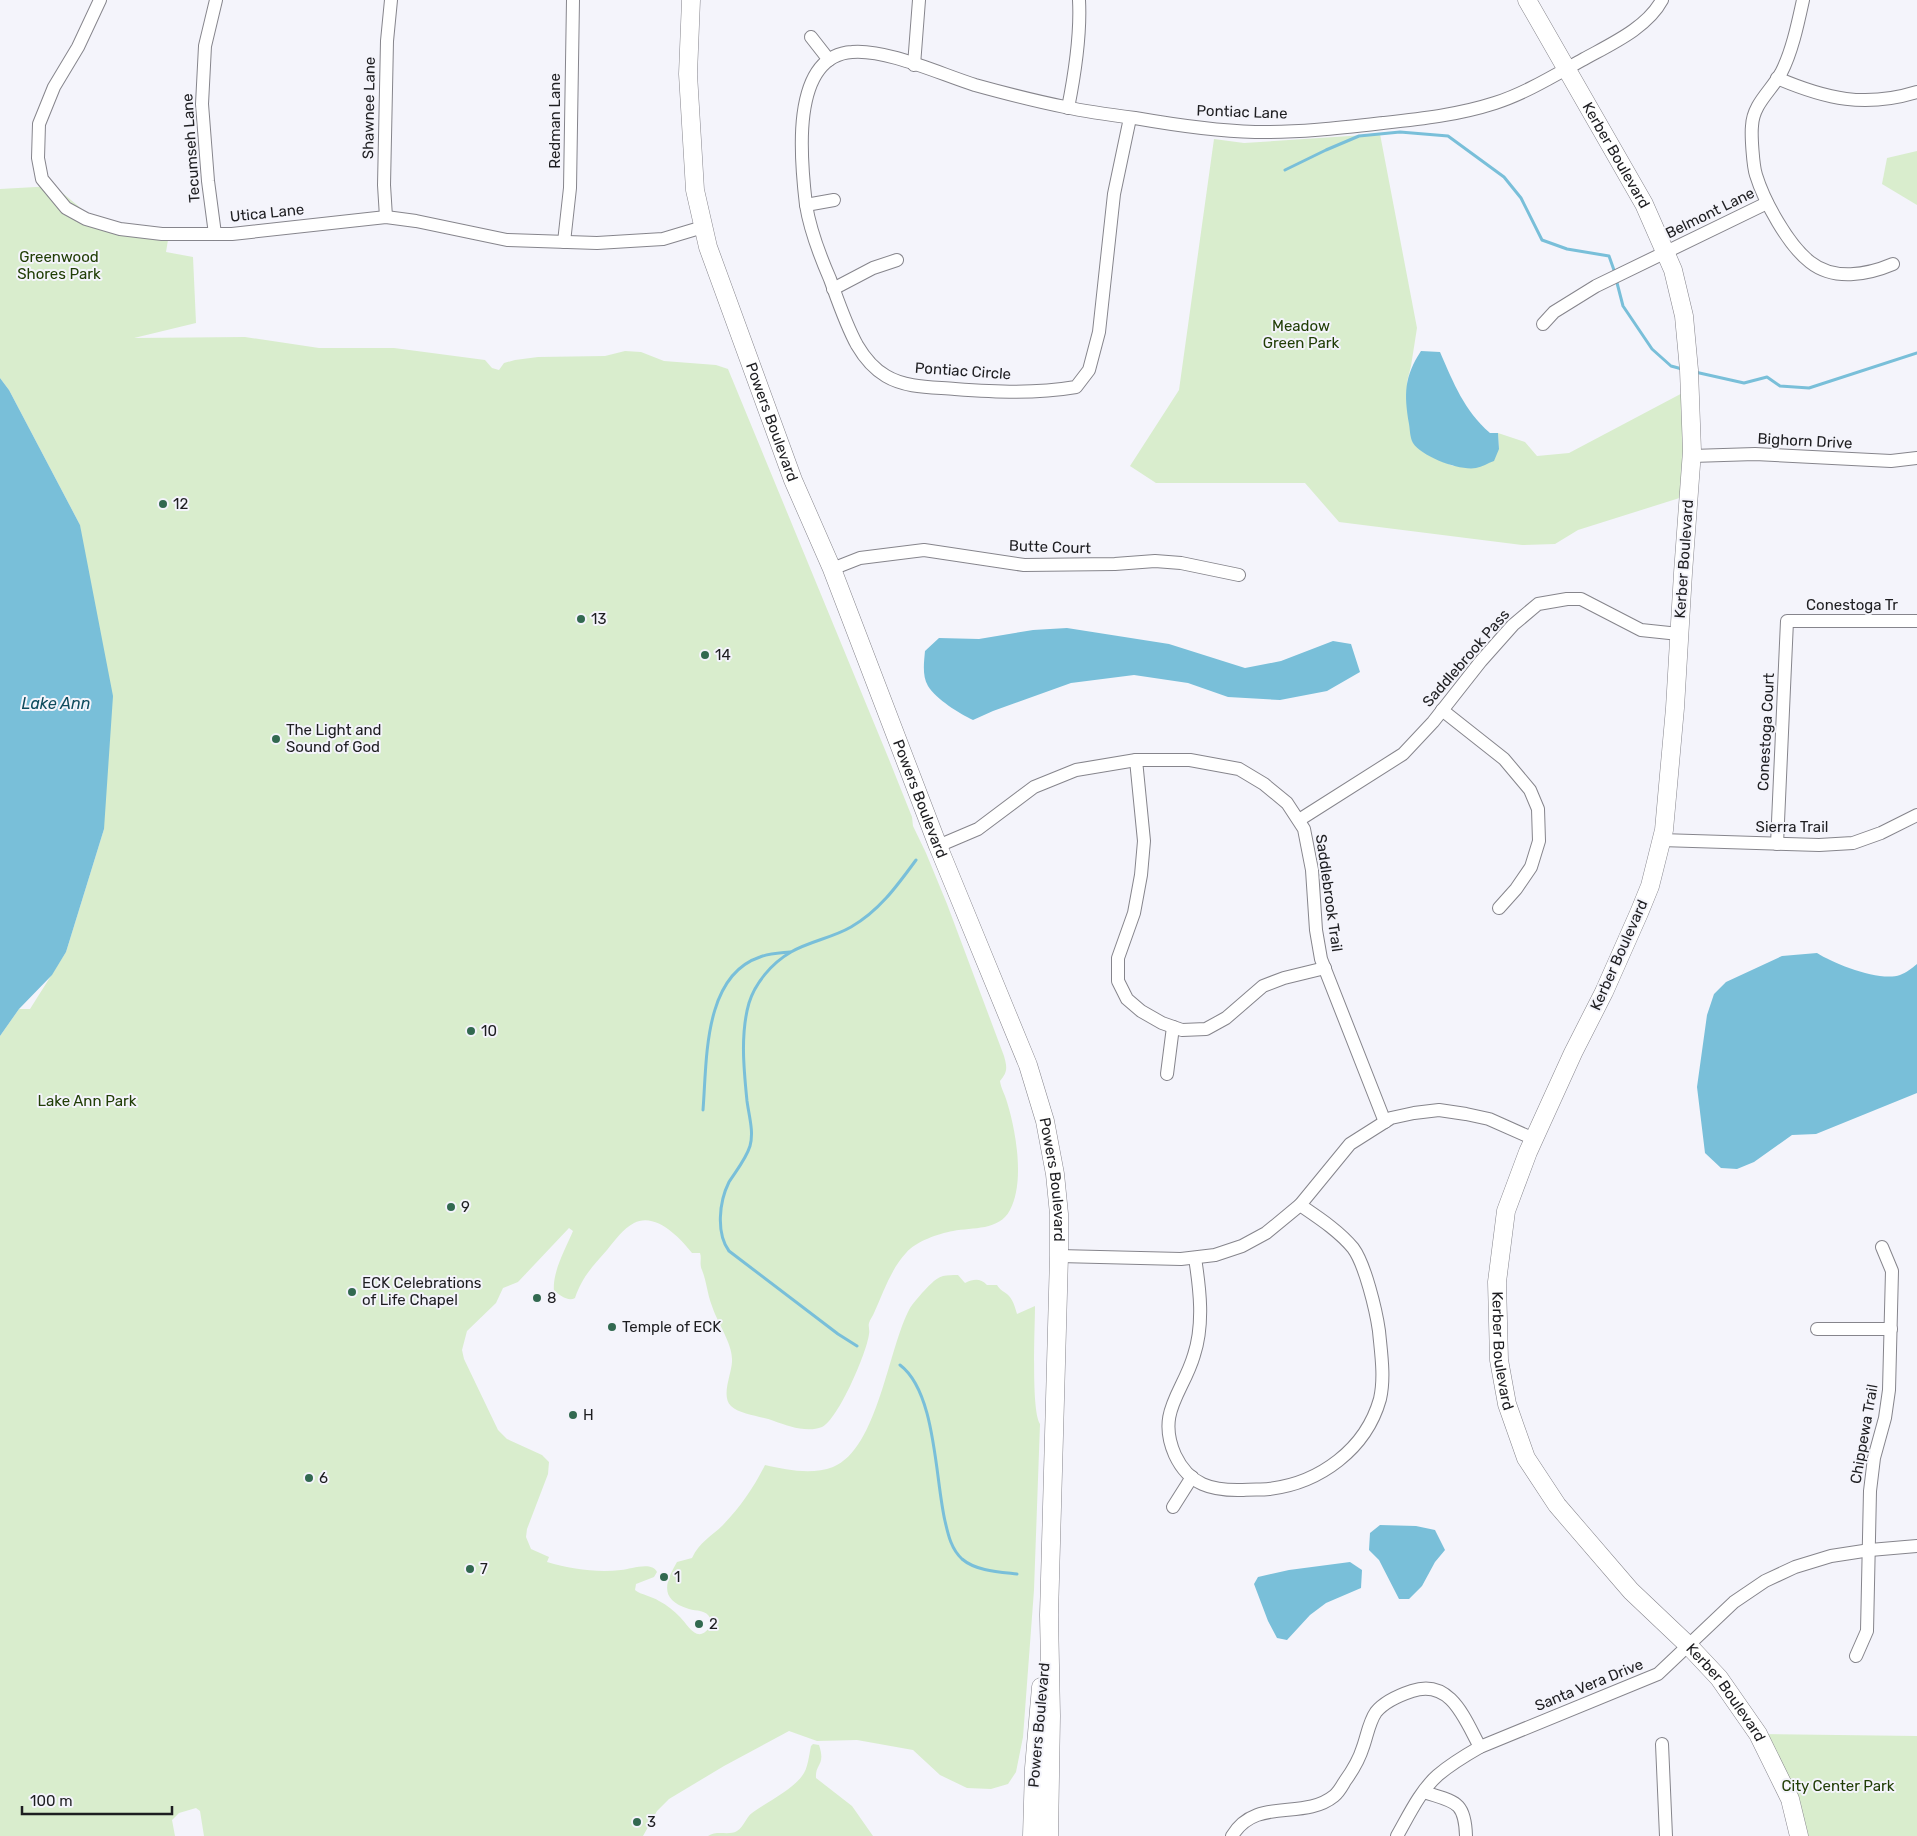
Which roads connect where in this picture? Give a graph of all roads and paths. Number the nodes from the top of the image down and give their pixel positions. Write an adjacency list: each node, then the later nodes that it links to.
1 (100, 0): 24 (street, Utica Lane)
2 (216, 0): 24 (street, Tecumseh Lane)
3 (391, 0): 22 (street, Shawnee Lane)
4 (574, 0): 25 (street, Redman Lane)
5 (691, 0): 23 (main road, Powers Boulevard)
6 (919, 0): 13 (street)
7 (1079, 0): 17 (street)
8 (1526, 0): 14 (main road, Kerber Boulevard)
9 (1662, 0): 14 (street, Pontiac Lane)
10 (1802, 0): 15 (street)
11 (811, 37): 12 (street)
12 (829, 60): 13 (street, Pontiac Circle); 21 (street, Pontiac Circle)
13 (914, 65): 17 (street, Pontiac Lane)
14 (1566, 69): 18 (street, Pontiac Lane); 26 (main road, Kerber Boulevard)
15 (1777, 78): 16 (street); 20 (street)
16 (1917, 92)
17 (1068, 108): 18 (street, Pontiac Lane)
18 (1130, 118): 29 (street, Pontiac Circle)
19 (834, 200): 21 (street)
20 (1767, 203): 26 (street, Belmont Lane); 28 (street)
21 (806, 205): 29 (street, Pontiac Circle)
22 (386, 217): 24 (street, Utica Lane); 25 (street, Utica Lane)
23 (703, 227): 25 (street, Utica Lane); 33 (main road, Powers Boulevard)
24 (215, 234)
25 (564, 242)
26 (1666, 252): 30 (street, Belmont Lane); 31 (main road, Kerber Boulevard)
27 (897, 260): 29 (street)
28 (1893, 264)
29 (833, 289)
30 (1543, 324)
31 (1692, 456): 32 (street, Bighorn Drive); 37 (main road, Kerber Boulevard)
32 (1917, 458)
33 (832, 569): 34 (street, Butte Court); 44 (main road, Powers Boulevard)
34 (1239, 575)
35 (1787, 621): 36 (street, Conestoga Tr); 43 (street, Conestoga Court)
36 (1917, 621)
37 (1679, 634): 38 (street, Saddlebrook Pass); 42 (main road, Kerber Boulevard)
38 (1442, 710): 41 (street, Saddlebrook Pass); 45 (street)
39 (1136, 760): 41 (street, Saddlebrook Trail); 44 (street, Saddlebrook Trail); 47 (street)
40 (1917, 815): 43 (street, Sierra Trail)
41 (1299, 820): 46 (street, Saddlebrook Trail)
42 (1661, 840): 43 (street, Sierra Trail); 50 (main road, Kerber Boulevard)
43 (1777, 844)
44 (938, 846): 53 (main road, Powers Boulevard)
45 (1499, 908)
46 (1325, 968): 47 (street); 49 (street, Saddlebrook Trail)
47 (1173, 1027): 48 (street)
48 (1167, 1074)
49 (1385, 1122): 50 (street); 51 (street)
50 (1534, 1139): 62 (main road, Kerber Boulevard)
51 (1300, 1206): 54 (street); 57 (street)
52 (1882, 1247): 56 (street, Chippewa Trail)
53 (1059, 1256): 54 (street); 61 (main road, Powers Boulevard)
54 (1195, 1258): 57 (street)
55 (1817, 1328): 56 (street)
56 (1891, 1330): 60 (street, Chippewa Trail)
57 (1192, 1478): 58 (street)
58 (1173, 1507)
59 (1917, 1546): 60 (street, Santa Vera Drive)
60 (1870, 1550): 62 (street, Santa Vera Drive); 63 (street, Chippewa Trail)
61 (1050, 1615): 67 (main road, Powers Boulevard); 68 (main road, Powers Boulevard)
62 (1689, 1646): 65 (street, Santa Vera Drive); 73 (main road, Kerber Boulevard)
63 (1856, 1656)
64 (1662, 1744): 72 (street)
65 (1480, 1747): 66 (street, Santa Vera Drive); 69 (street)
66 (1424, 1792): 70 (street, Santa Vera Drive); 71 (street)
67 (1032, 1836)
68 (1049, 1836)
69 (1232, 1836)
70 (1397, 1836)
71 (1466, 1836)
72 (1666, 1836)
73 (1799, 1836)

